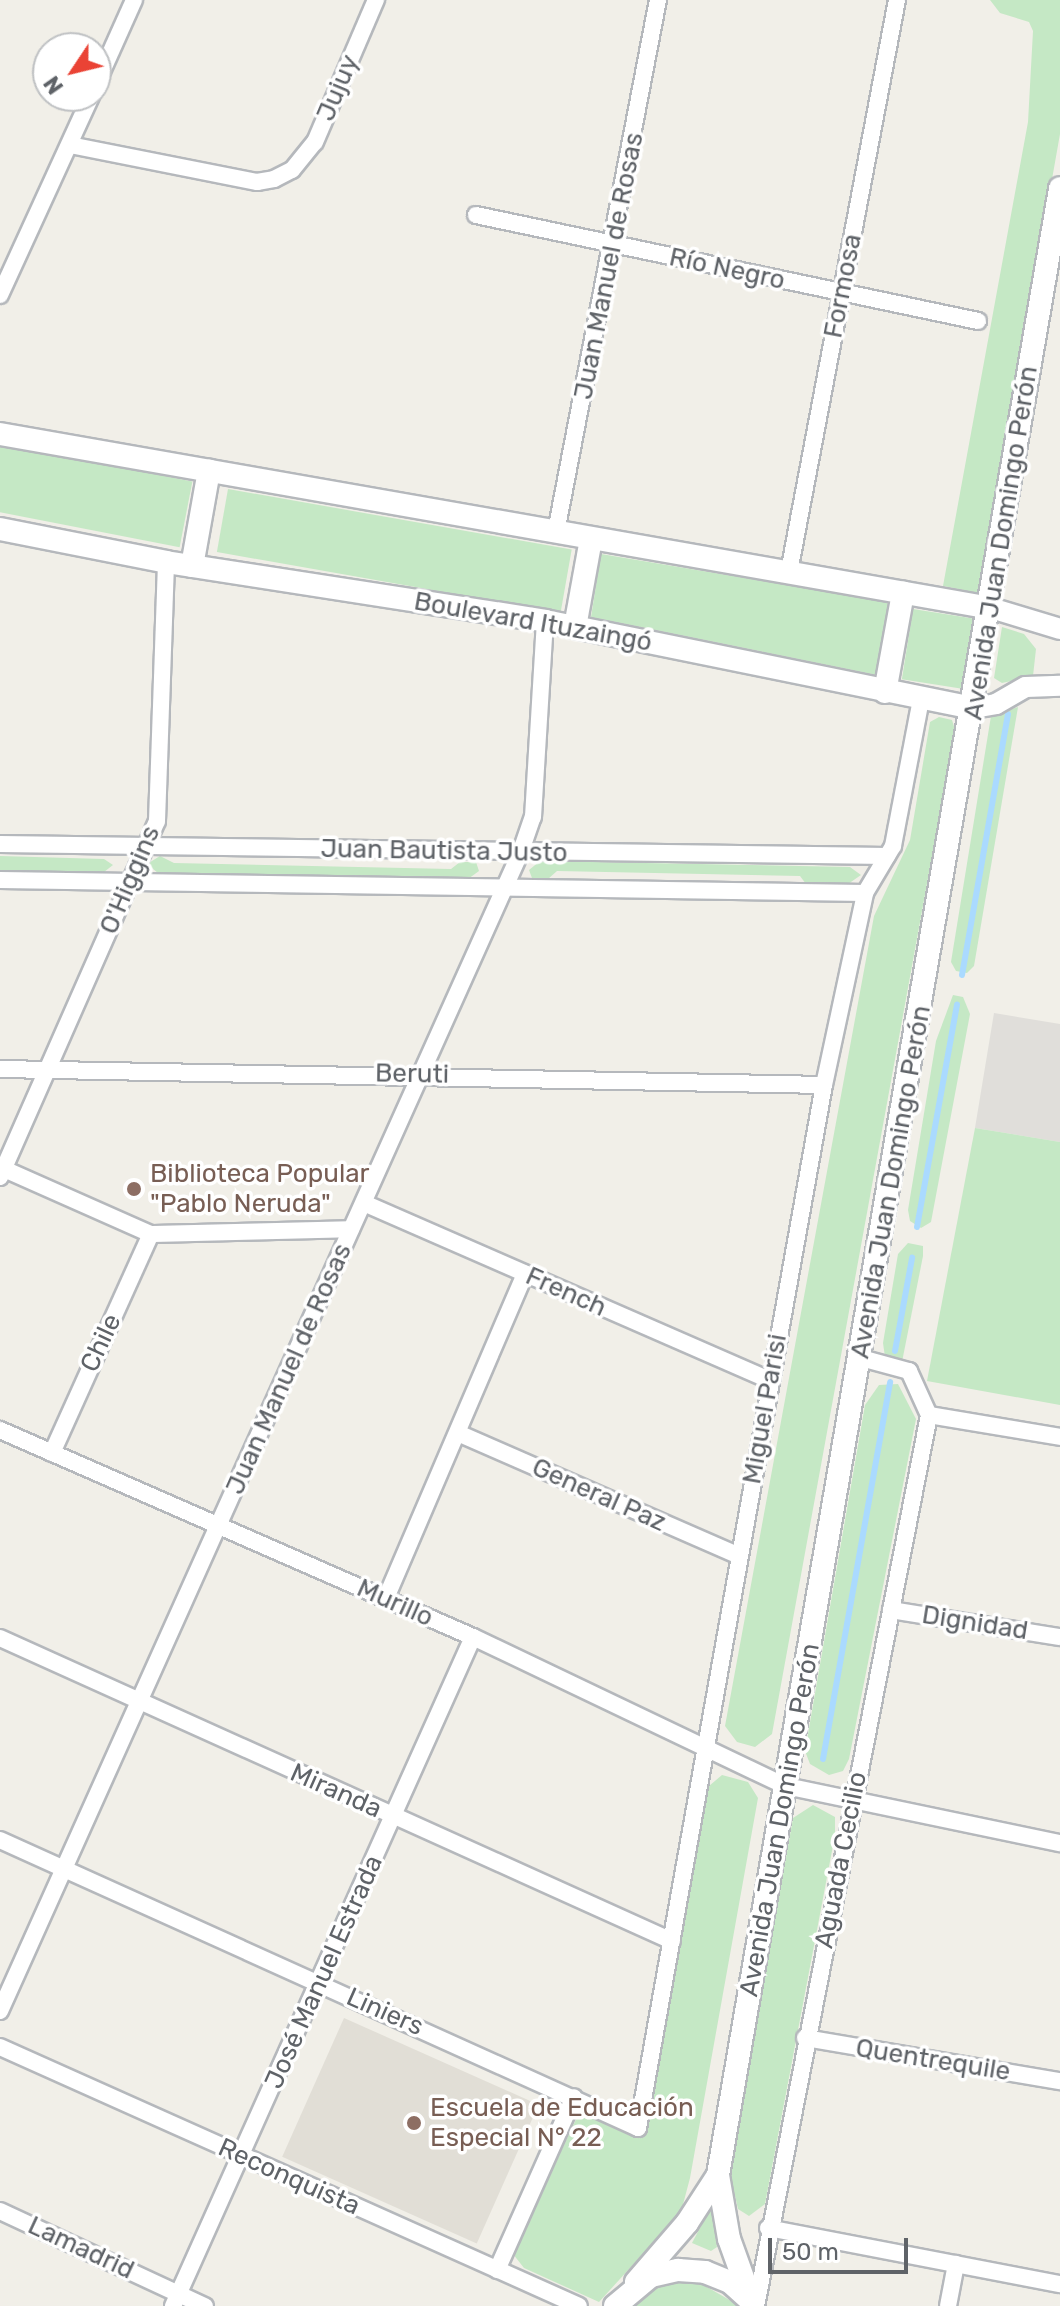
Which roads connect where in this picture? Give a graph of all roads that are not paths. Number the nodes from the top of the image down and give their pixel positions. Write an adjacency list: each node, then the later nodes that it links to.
1 (134, 0): 5 (street)
2 (376, 0): 7 (street, Jujuy)
3 (658, 0): 10 (street, Juan Manuel de Rosas)
4 (897, 0): 11 (street, Formosa)
5 (112, 49)
6 (84, 112): 7 (street)
7 (70, 145): 12 (street)
8 (1060, 188): 23 (main road, Avenida Juan Domingo Perón)
9 (476, 215): 10 (street, Río Negro)
10 (614, 246): 11 (street, Río Negro); 17 (street, Juan Manuel de Rosas)
11 (841, 293): 13 (street, Río Negro); 21 (street, Formosa)
12 (0, 295)
13 (978, 321)
14 (0, 434): 15 (main road)
15 (209, 471): 17 (main road); 20 (main road)
16 (0, 529): 19 (main road, Boulevard Ituzaingó)
17 (556, 532): 18 (main road)
18 (591, 539): 21 (main road); 25 (main road)
19 (166, 562): 20 (main road, Boulevard Ituzaingó); 32 (street, O'Higgins)
20 (192, 566): 24 (main road, Boulevard Ituzaingó)
21 (789, 572): 22 (main road)
22 (903, 593): 23 (main road); 28 (main road)
23 (991, 608): 26 (street); 30 (main road, Avenida Juan Domingo Perón)
24 (545, 621): 25 (main road, Boulevard Ituzaingó); 33 (street, Juan Manuel de Rosas)
25 (575, 627): 28 (main road, Boulevard Ituzaingó)
26 (1060, 629)
27 (1060, 686): 30 (street, Boulevard Ituzaingó)
28 (885, 692): 29 (main road, Boulevard Ituzaingó)
29 (921, 699): 30 (main road, Boulevard Ituzaingó); 34 (street, Miguel Parisi)
30 (974, 708): 48 (main road, Avenida Juan Domingo Perón)
31 (0, 844): 32 (street, Juan Bautista Justo)
32 (146, 848): 33 (street, Juan Bautista Justo); 36 (street, O'Higgins)
33 (521, 851): 34 (street, Juan Bautista Justo); 37 (street, Juan Manuel de Rosas)
34 (887, 856): 38 (street, Miguel Parisi)
35 (0, 880): 36 (street, Juan Bautista Justo)
36 (130, 882): 37 (street, Juan Bautista Justo); 40 (street, O'Higgins)
37 (505, 890): 38 (street, Juan Bautista Justo); 41 (street, Juan Manuel de Rosas)
38 (865, 893): 42 (street, Miguel Parisi)
39 (0, 1069): 40 (street, Beruti)
40 (47, 1069): 41 (street, Beruti); 43 (street, O'Higgins)
41 (423, 1075): 42 (street, Beruti); 44 (street, Juan Manuel de Rosas)
42 (824, 1085): 49 (street, Miguel Parisi)
43 (2, 1173): 46 (street)
44 (364, 1203): 45 (street, Juan Manuel de Rosas); 47 (street, French)
45 (351, 1229): 46 (street); 55 (street, Juan Manuel de Rosas)
46 (151, 1234): 54 (street, Chile)
47 (525, 1274): 49 (street, French); 52 (street)
48 (861, 1358): 50 (street); 64 (main road, Avenida Juan Domingo Perón)
49 (769, 1380): 56 (street, Miguel Parisi)
50 (929, 1415): 53 (street); 58 (street, Aguada Cecilio)
51 (0, 1430): 54 (street, Murillo)
52 (458, 1433): 56 (street, General Paz); 57 (street)
53 (1060, 1437)
54 (52, 1453): 55 (street, Murillo)
55 (219, 1526): 57 (street, Murillo); 62 (street, Juan Manuel de Rosas)
56 (739, 1556): 63 (street, Miguel Parisi)
57 (386, 1598): 59 (street, Murillo)
58 (891, 1610): 60 (street, Dignidad); 65 (street, Aguada Cecilio)
59 (473, 1637): 63 (street, Murillo); 66 (street, José Manuel Estrada)
60 (1060, 1637)
61 (0, 1638): 62 (street, Miranda)
62 (139, 1701): 66 (street, Miranda); 69 (street, Juan Manuel de Rosas)
63 (707, 1744): 64 (street, Murillo); 70 (street, Miguel Parisi)
64 (786, 1786): 65 (street, Murillo); 79 (main road, Avenida Juan Domingo Perón)
65 (853, 1800): 68 (street, Murillo); 73 (street, Aguada Cecilio)
66 (393, 1817): 70 (street, Miranda); 71 (street, José Manuel Estrada)
67 (0, 1840): 69 (street, Liniers)
68 (1060, 1843)
69 (64, 1868): 71 (street, Liniers); 72 (street, Juan Manuel de Rosas)
70 (672, 1941): 77 (street, Miguel Parisi)
71 (319, 1982): 76 (street, Liniers); 78 (street, José Manuel Estrada)
72 (0, 2011)
73 (805, 2038): 75 (street, Quentrequile); 81 (street, Aguada Cecilio)
74 (0, 2047): 78 (street, Reconquista)
75 (1060, 2081)
76 (574, 2097): 77 (street, Liniers); 83 (street)
77 (638, 2128)
78 (241, 2156): 83 (street, Reconquista); 86 (street, José Manuel Estrada)
79 (718, 2175): 85 (main road, Avenida Juan Domingo Perón); 87 (main road, Avenida Juan Domingo Perón)
80 (0, 2211): 86 (street, Lamadrid)
81 (768, 2228): 82 (street); 87 (street, Aguada Cecilio)
82 (956, 2264): 84 (street); 90 (street)
83 (497, 2270): 89 (street, Reconquista)
84 (1060, 2284)
85 (622, 2298): 87 (main road, Avenida Juan Domingo Perón)
86 (176, 2300): 88 (street, Lamadrid)
87 (754, 2304)
88 (205, 2306)
89 (579, 2306)
90 (948, 2306)

